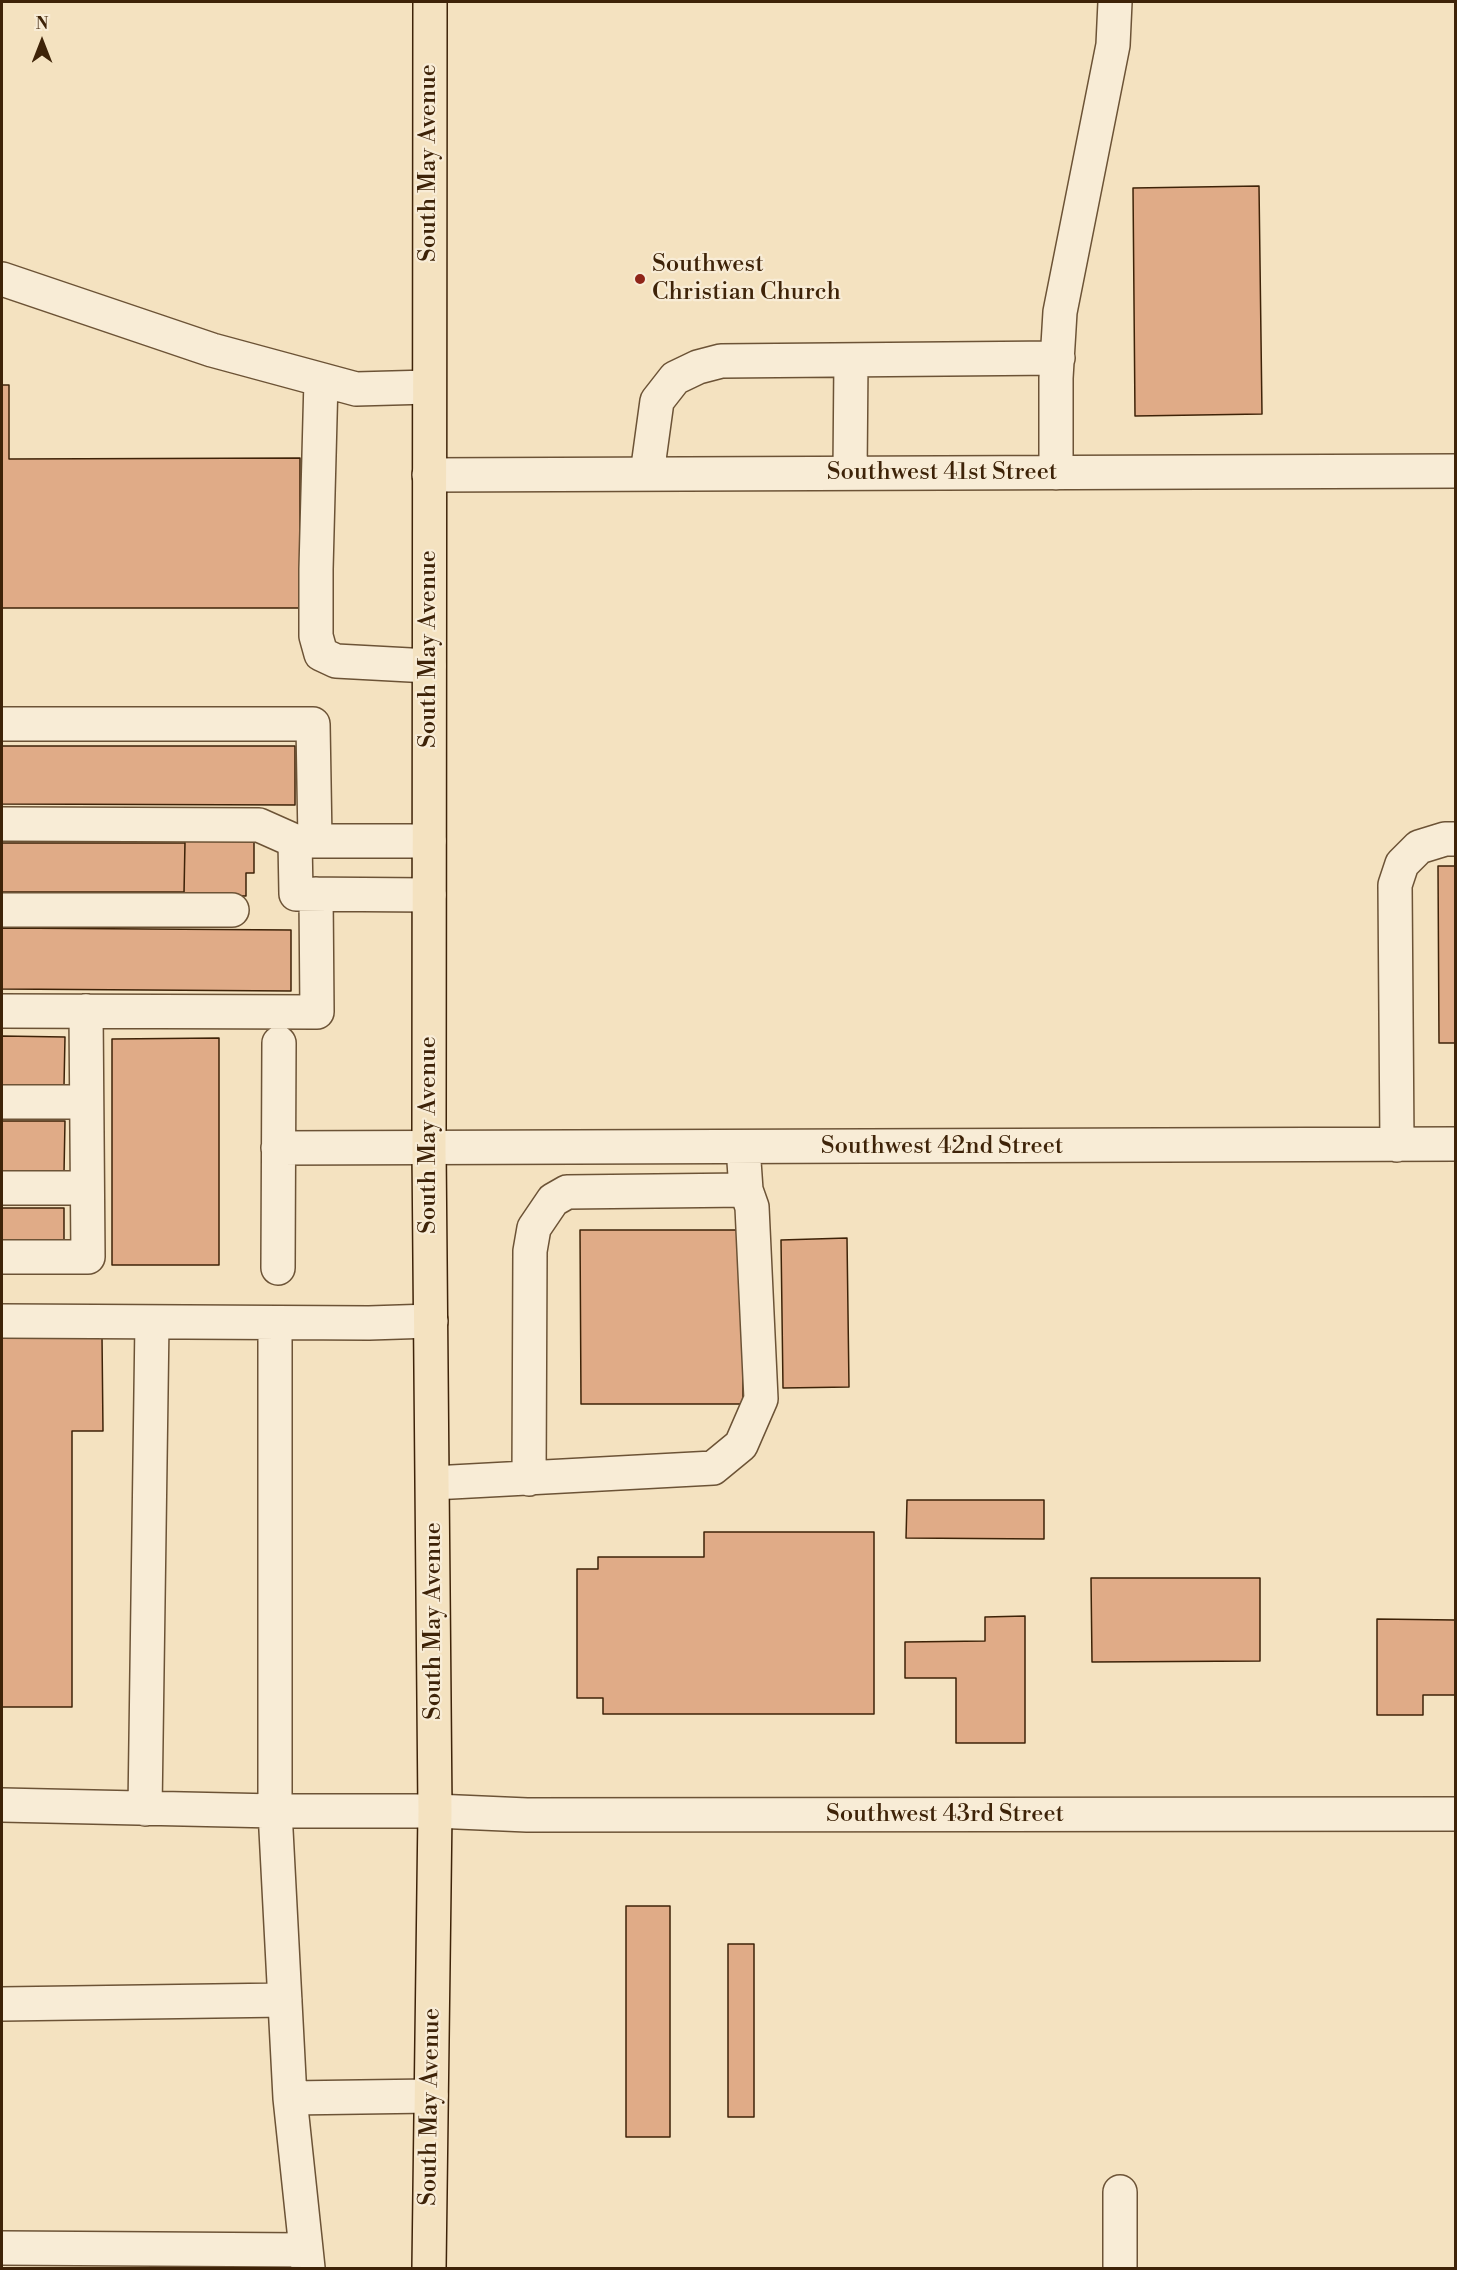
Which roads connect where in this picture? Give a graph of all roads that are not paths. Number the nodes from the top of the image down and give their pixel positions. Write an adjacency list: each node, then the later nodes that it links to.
1 (430, 2): 7 (main road, South May Avenue)
2 (1115, 2): 4 (street)
3 (2, 279): 6 (street)
4 (1058, 358): 5 (street); 10 (street)
5 (851, 360): 9 (street); 11 (street)
6 (321, 380): 7 (street); 13 (street)
7 (429, 387): 12 (main road, South May Avenue)
8 (1455, 471): 10 (street, Southwest 41st Street)
9 (850, 473): 10 (street, Southwest 41st Street); 11 (street, Southwest 41st Street)
10 (1056, 473)
11 (647, 474): 12 (street, Southwest 41st Street)
12 (429, 475): 13 (main road, South May Avenue)
13 (429, 666): 18 (main road, South May Avenue)
14 (2, 724): 17 (street)
15 (2, 824): 17 (street)
16 (1455, 839): 29 (street)
17 (305, 841): 18 (street); 19 (street)
18 (429, 841): 20 (main road, South May Avenue)
19 (316, 894): 20 (street); 24 (street)
20 (429, 895): 32 (main road, South May Avenue)
21 (2, 910): 22 (street)
22 (232, 910)
23 (2, 1011): 24 (street)
24 (86, 1011): 27 (street)
25 (279, 1043): 30 (street)
26 (2, 1102): 27 (street)
27 (86, 1102): 35 (street)
28 (1455, 1144): 29 (street, Southwest 42nd Street)
29 (1397, 1145): 31 (street, Southwest 42nd Street)
30 (278, 1148): 32 (street, Southwest 42nd Street); 39 (street)
31 (743, 1148): 33 (street, Southwest 42nd Street); 36 (street)
32 (429, 1149): 33 (street, Southwest 42nd Street); 41 (main road, South May Avenue)
33 (568, 1149): 37 (street)
34 (2, 1188): 35 (street)
35 (87, 1188): 38 (street)
36 (746, 1190): 37 (street); 44 (street)
37 (567, 1192): 44 (street)
38 (2, 1257)
39 (278, 1268)
40 (2, 1321): 42 (street)
41 (431, 1321): 43 (street); 45 (main road, South May Avenue)
42 (152, 1322): 43 (street); 47 (street)
43 (275, 1323): 48 (street)
44 (529, 1479): 45 (street)
45 (432, 1484): 49 (main road, South May Avenue)
46 (2, 1805): 47 (street, Southwest 43rd Street)
47 (145, 1809): 48 (street, Southwest 43rd Street)
48 (275, 1811): 49 (street, Southwest 43rd Street); 51 (street)
49 (435, 1811): 50 (street, Southwest 43rd Street); 53 (main road, South May Avenue)
50 (1455, 1814)
51 (285, 2000): 52 (street); 54 (street)
52 (2, 2004)
53 (431, 2096): 54 (street); 63 (main road, South May Avenue)
54 (290, 2098): 62 (street)
55 (1120, 2192): 64 (street)
56 (2, 2248): 57 (street)
57 (39, 2258): 58 (street)
58 (95, 2258): 59 (street)
59 (145, 2258): 60 (street)
60 (197, 2259): 61 (street)
61 (250, 2259): 62 (street)
62 (307, 2259)
63 (429, 2268)
64 (1120, 2268)

